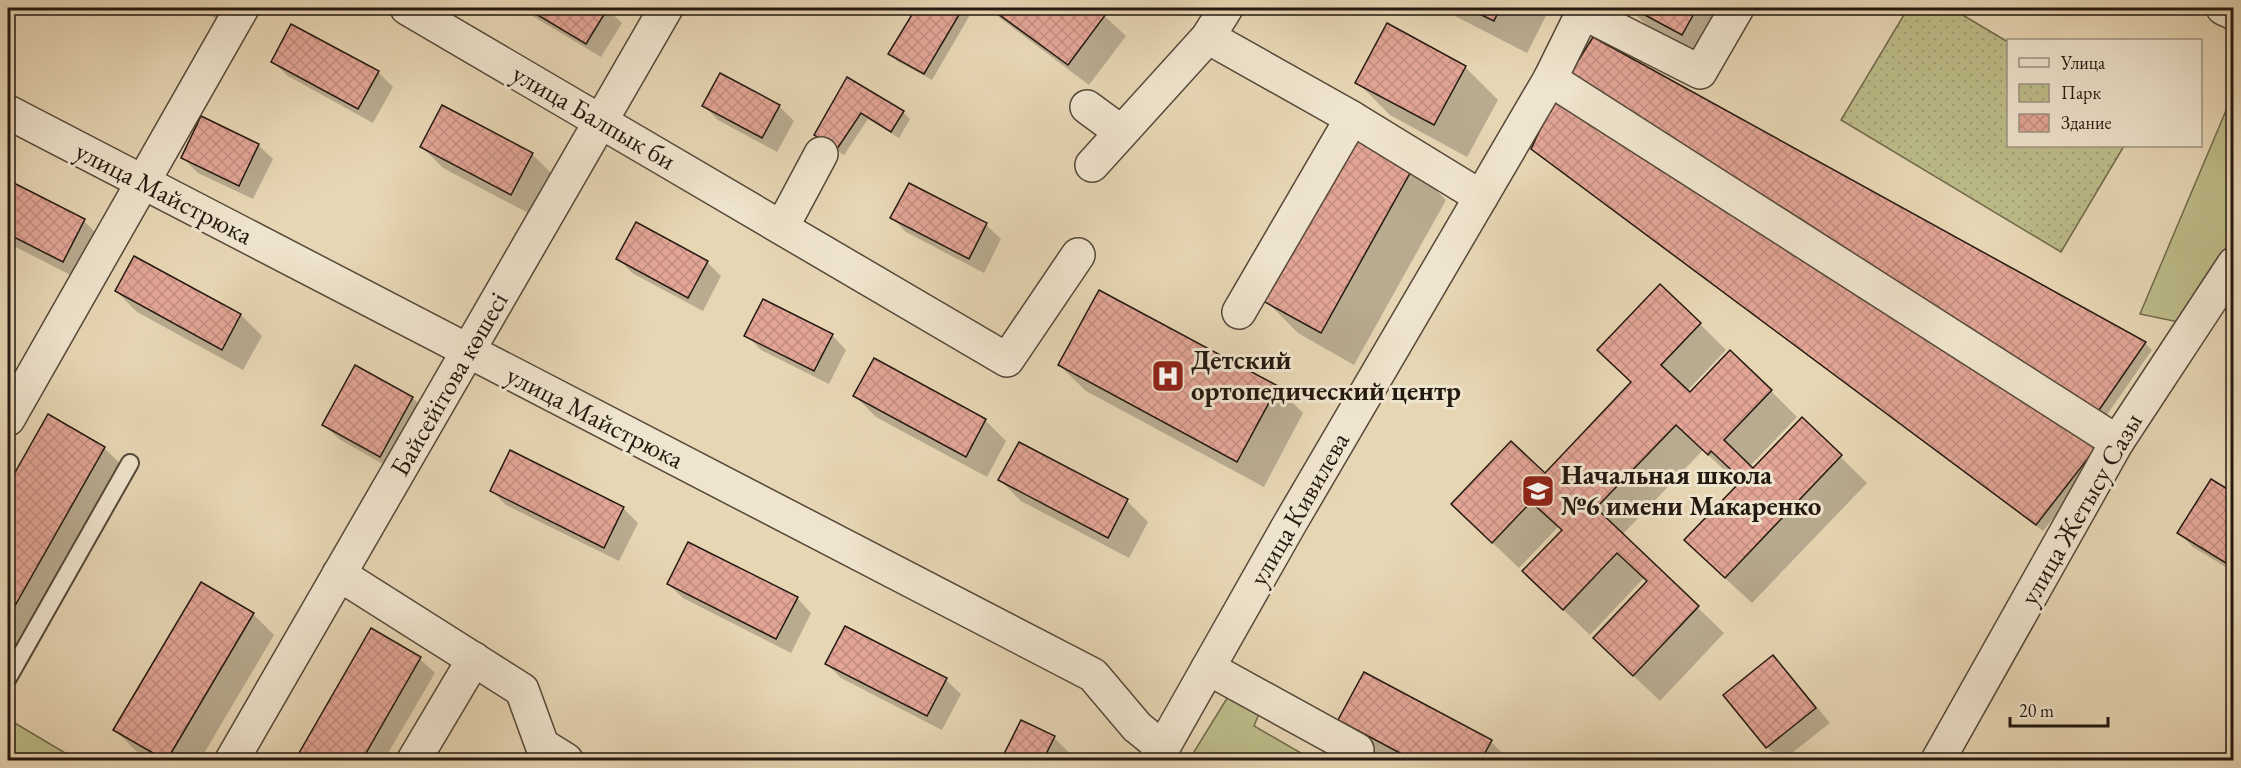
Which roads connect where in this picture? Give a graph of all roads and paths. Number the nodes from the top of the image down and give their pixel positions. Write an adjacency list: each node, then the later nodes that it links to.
1 (242, 8): 18 (street)
2 (407, 8): 14 (street, улица Балпык би)
3 (666, 8): 14 (street, Байсейітова көшесі)
4 (1226, 8): 9 (street)
5 (1737, 8): 7 (street)
6 (2223, 8): 8 (street)
7 (1584, 10): 10 (street, улица Кивилева)
8 (2234, 13)
9 (1208, 37): 13 (street); 15 (street)
10 (1550, 79): 19 (street, улица Кивилева); 27 (street)
11 (1087, 107): 15 (street)
12 (8, 112): 18 (street, улица Майстрюка)
13 (1352, 118): 19 (street); 23 (street)
14 (601, 120): 20 (street, улица Балпык би); 24 (street, Байсейітова көшесі)
15 (1121, 132): 17 (street)
16 (821, 154): 20 (street)
17 (1092, 165)
18 (142, 182): 24 (street, улица Майстрюка); 25 (street)
19 (1481, 197): 31 (street, улица Кивилева)
20 (782, 227): 21 (street, улица Балпык би)
21 (1078, 255)
22 (2234, 264): 27 (street, улица Жетысу Сазы)
23 (1239, 312)
24 (467, 351): 29 (street, Байсейітова көшесі); 33 (street, улица Майстрюка)
25 (18, 374): 26 (street)
26 (8, 419)
27 (2117, 442): 38 (street, улица Жетысу Сазы)
28 (130, 463): 32 (lane)
29 (339, 574): 30 (street); 36 (street, Байсейітова көшесі)
30 (474, 659): 34 (street); 37 (street)
31 (1208, 668): 33 (street, улица Кивилева); 35 (street)
32 (8, 678)
33 (1159, 754)
34 (547, 755)
35 (1360, 757)
36 (232, 760)
37 (414, 760)
38 (1938, 760)

